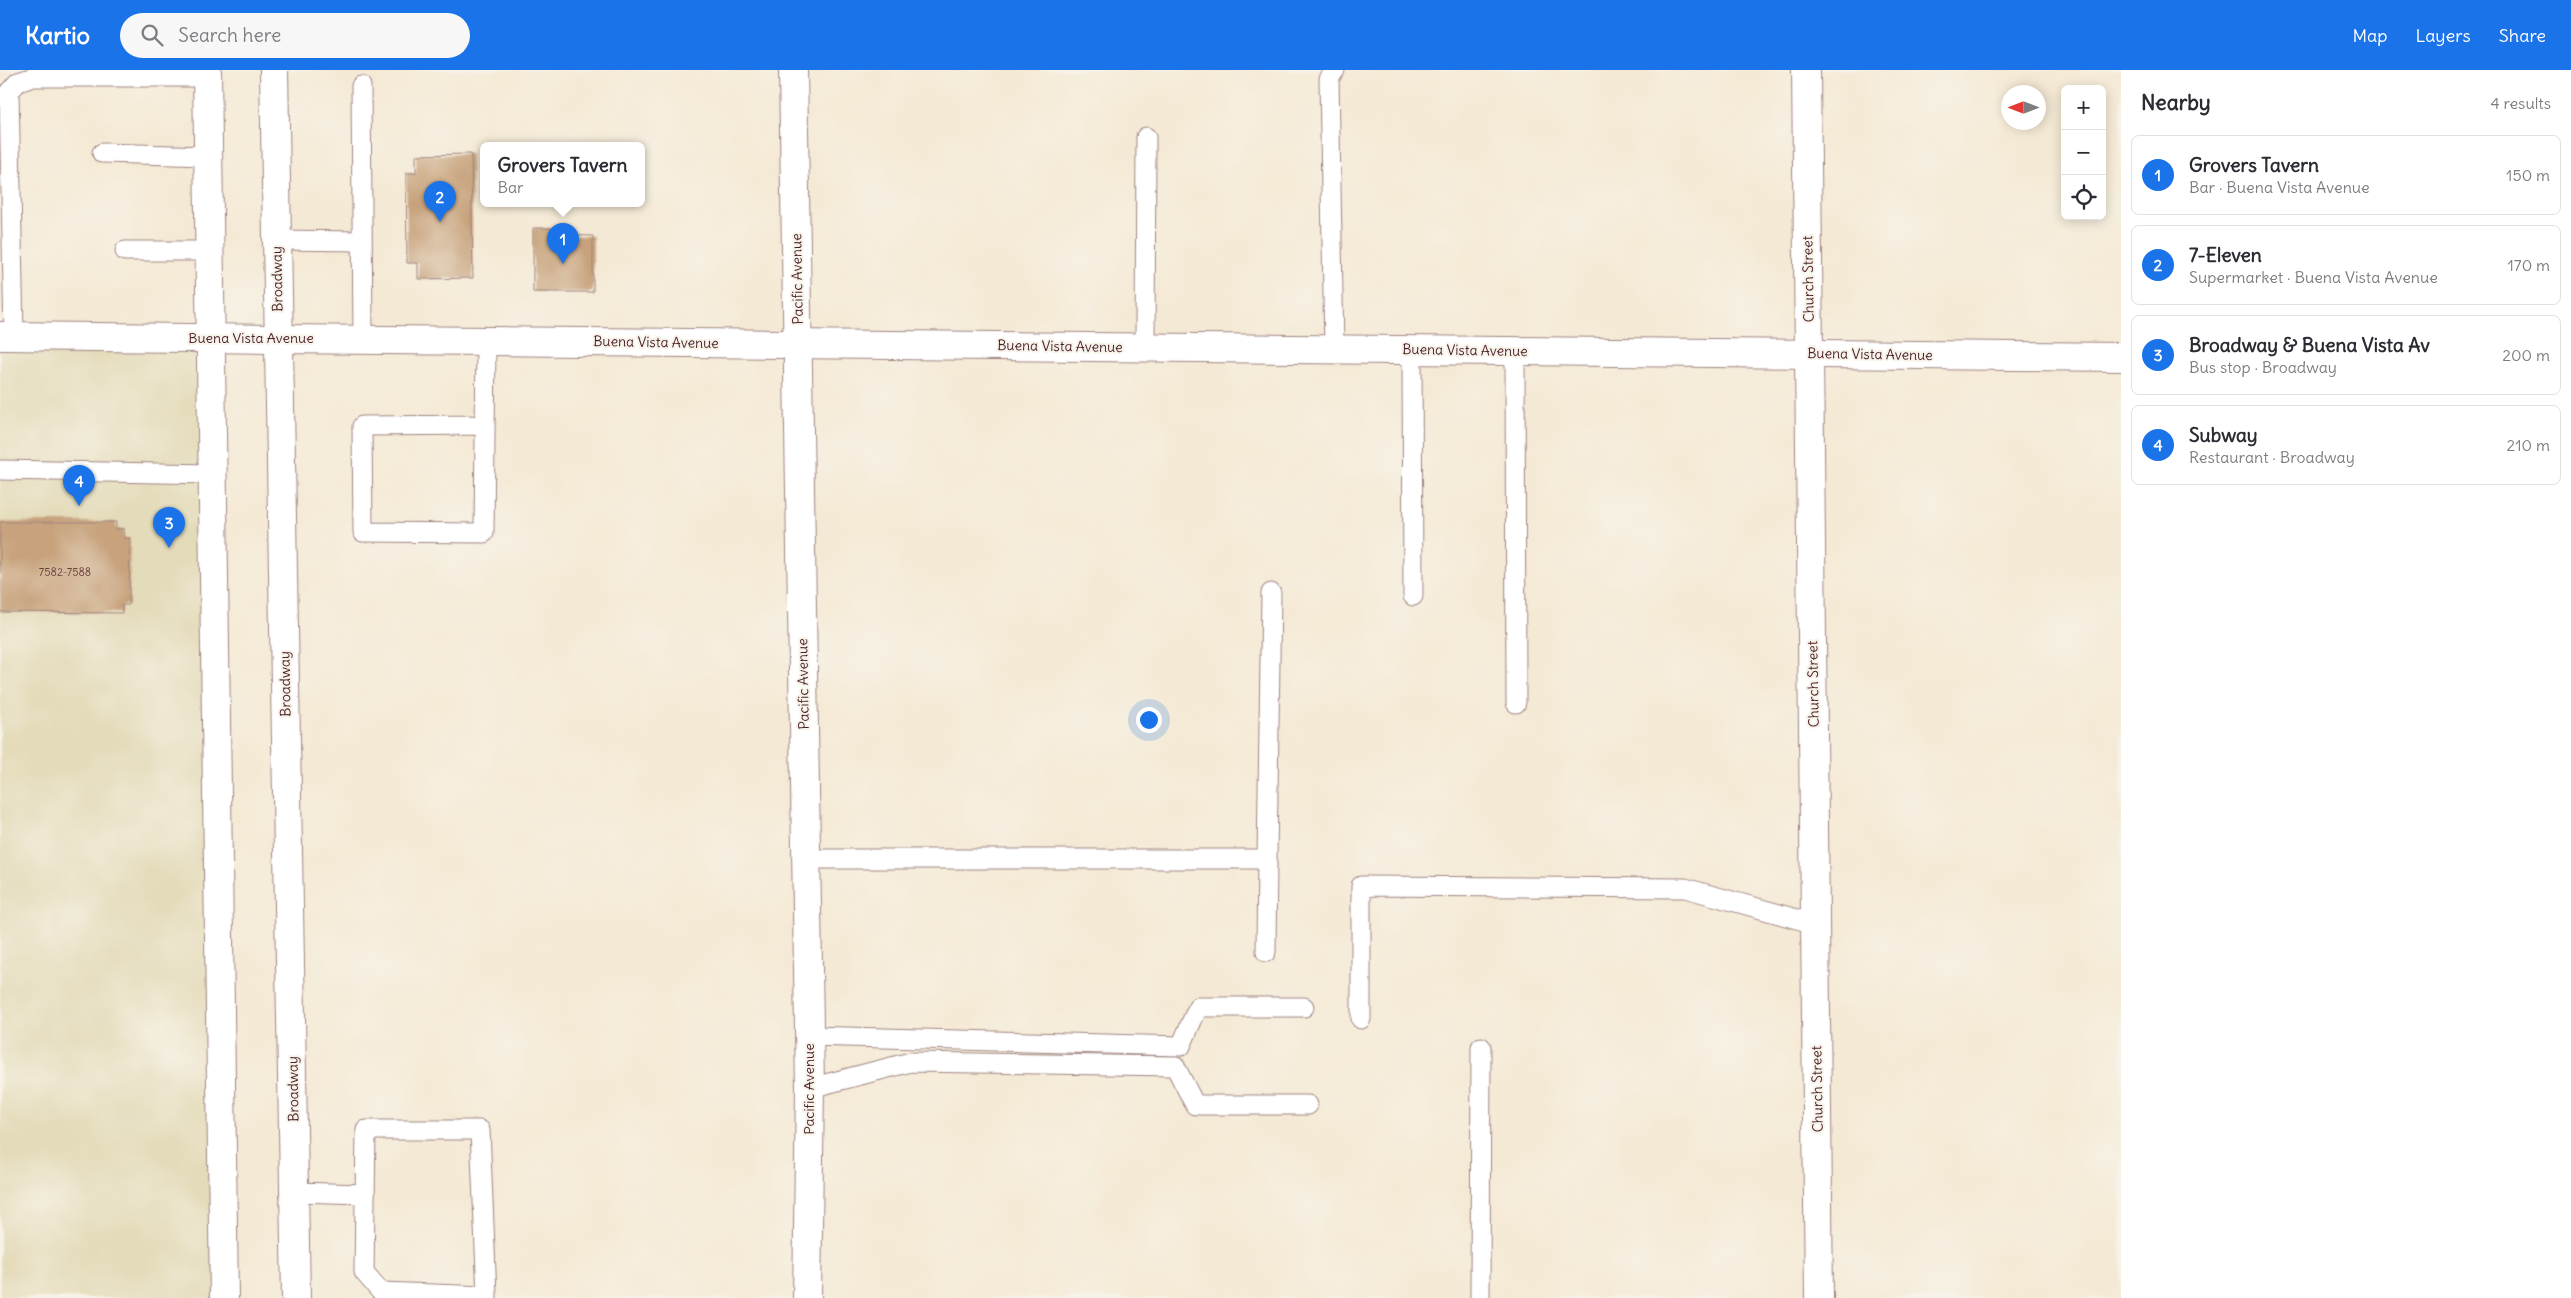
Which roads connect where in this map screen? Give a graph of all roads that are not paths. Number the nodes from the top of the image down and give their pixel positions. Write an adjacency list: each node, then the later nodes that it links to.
1 (274, 70): 12 (street, Broadway)
2 (794, 70): 21 (street, Pacific Avenue)
3 (1335, 70): 23 (lane)
4 (1806, 70): 26 (street, Church Street)
5 (207, 74): 6 (lane); 10 (street)
6 (18, 76): 11 (lane)
7 (361, 86): 13 (lane)
8 (1146, 137): 22 (lane)
9 (102, 153): 10 (lane)
10 (208, 156): 15 (street)
11 (6, 184): 16 (lane)
12 (276, 240): 13 (lane); 18 (street, Broadway)
13 (362, 241): 19 (lane)
14 (124, 251): 15 (lane)
15 (209, 251): 17 (street)
16 (7, 336): 17 (street, Buena Vista Avenue)
17 (209, 338): 18 (street, Buena Vista Avenue); 30 (street)
18 (278, 339): 19 (street, Buena Vista Avenue); 44 (street, Broadway)
19 (363, 339): 20 (street, Buena Vista Avenue)
20 (486, 340): 21 (street, Buena Vista Avenue); 28 (lane)
21 (798, 343): 22 (street, Buena Vista Avenue); 34 (street, Pacific Avenue)
22 (1145, 347): 23 (street, Buena Vista Avenue)
23 (1334, 349): 24 (street, Buena Vista Avenue)
24 (1412, 350): 25 (street, Buena Vista Avenue); 32 (lane)
25 (1515, 350): 26 (street, Buena Vista Avenue); 33 (lane)
26 (1809, 353): 27 (street, Buena Vista Avenue); 36 (street, Church Street)
27 (2121, 357)
28 (485, 426): 28 (lane)
29 (0, 470): 30 (lane)
30 (212, 474): 47 (street)
31 (1271, 592): 35 (lane)
32 (1413, 596)
33 (1516, 703)
34 (806, 859): 35 (lane); 40 (street, Pacific Avenue)
35 (1266, 859): 37 (lane)
36 (1815, 924): 39 (lane); 51 (street, Church Street)
37 (1266, 952)
38 (1304, 1007): 40 (lane)
39 (1361, 1019)
40 (809, 1036): 42 (street, Pacific Avenue)
41 (1481, 1047): 50 (lane)
42 (810, 1088): 43 (lane); 49 (street, Pacific Avenue)
43 (1308, 1105)
44 (294, 1192): 45 (lane); 48 (street, Broadway)
45 (365, 1194): 46 (lane); 46 (lane)
46 (487, 1297)
47 (224, 1298)
48 (296, 1298)
49 (807, 1298)
50 (1480, 1298)
51 (1819, 1298)

